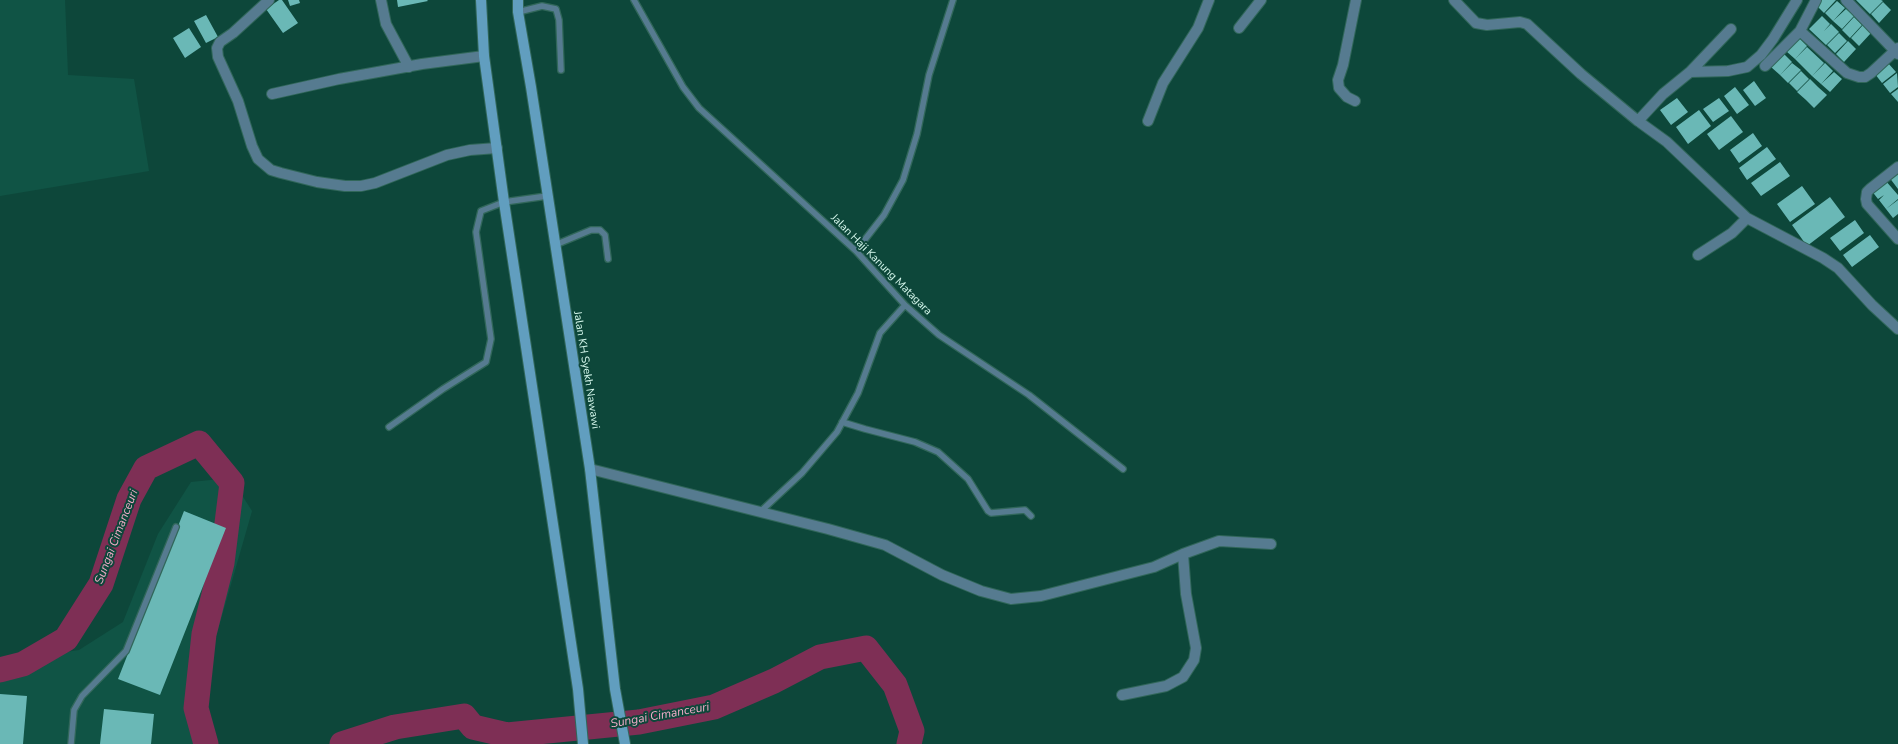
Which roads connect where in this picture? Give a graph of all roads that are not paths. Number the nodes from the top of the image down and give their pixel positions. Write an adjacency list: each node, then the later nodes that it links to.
1 (269, 0): 28 (street)
2 (381, 0): 21 (street)
3 (481, 0): 19 (main road)
4 (518, 0): 14 (main road, Jalan KH Syekh Nawawi)
5 (634, 0): 35 (lane, Jalan Haji Kanung Matagara)
6 (953, 0): 35 (lane)
7 (1209, 0): 27 (street)
8 (1261, 0): 15 (street)
9 (1356, 0): 25 (street)
10 (1454, 0): 26 (street)
11 (1797, 0): 23 (street)
12 (1816, 0): 17 (street)
13 (1846, 0): 18 (street)
14 (518, 12): 22 (lane); 30 (main road, Jalan KH Syekh Nawawi)
15 (1239, 28)
16 (1731, 29): 23 (street)
17 (1800, 31): 18 (street); 20 (street)
18 (1897, 51)
19 (484, 56): 21 (street); 28 (main road)
20 (1765, 66)
21 (409, 67): 24 (street)
22 (561, 70)
23 (1690, 72): 26 (street)
24 (272, 94)
25 (1355, 101)
26 (1638, 121): 32 (street)
27 (1148, 122)
28 (497, 148): 31 (main road)
29 (1898, 167): 33 (street)
30 (547, 196): 31 (lane); 34 (main road, Jalan KH Syekh Nawawi)
31 (504, 202): 41 (lane); 51 (main road)
32 (1746, 218): 36 (street); 39 (street)
33 (1898, 239)
34 (555, 245): 37 (lane); 42 (main road, Jalan KH Syekh Nawawi)
35 (856, 251): 38 (lane, Jalan Haji Kanung Matagara)
36 (1698, 255)
37 (608, 259)
38 (905, 305): 40 (lane); 43 (lane, Jalan Haji Kanung Matagara)
39 (1898, 329)
40 (842, 422): 44 (lane); 45 (lane)
41 (389, 427)
42 (590, 469): 44 (street); 52 (main road, Jalan KH Syekh Nawawi)
43 (1123, 469)
44 (760, 512): 48 (street)
45 (1031, 516)
46 (176, 527): 50 (lane)
47 (1271, 544): 48 (street)
48 (1182, 554): 49 (street)
49 (1122, 695)
50 (71, 744)
51 (583, 744)
52 (625, 744)

